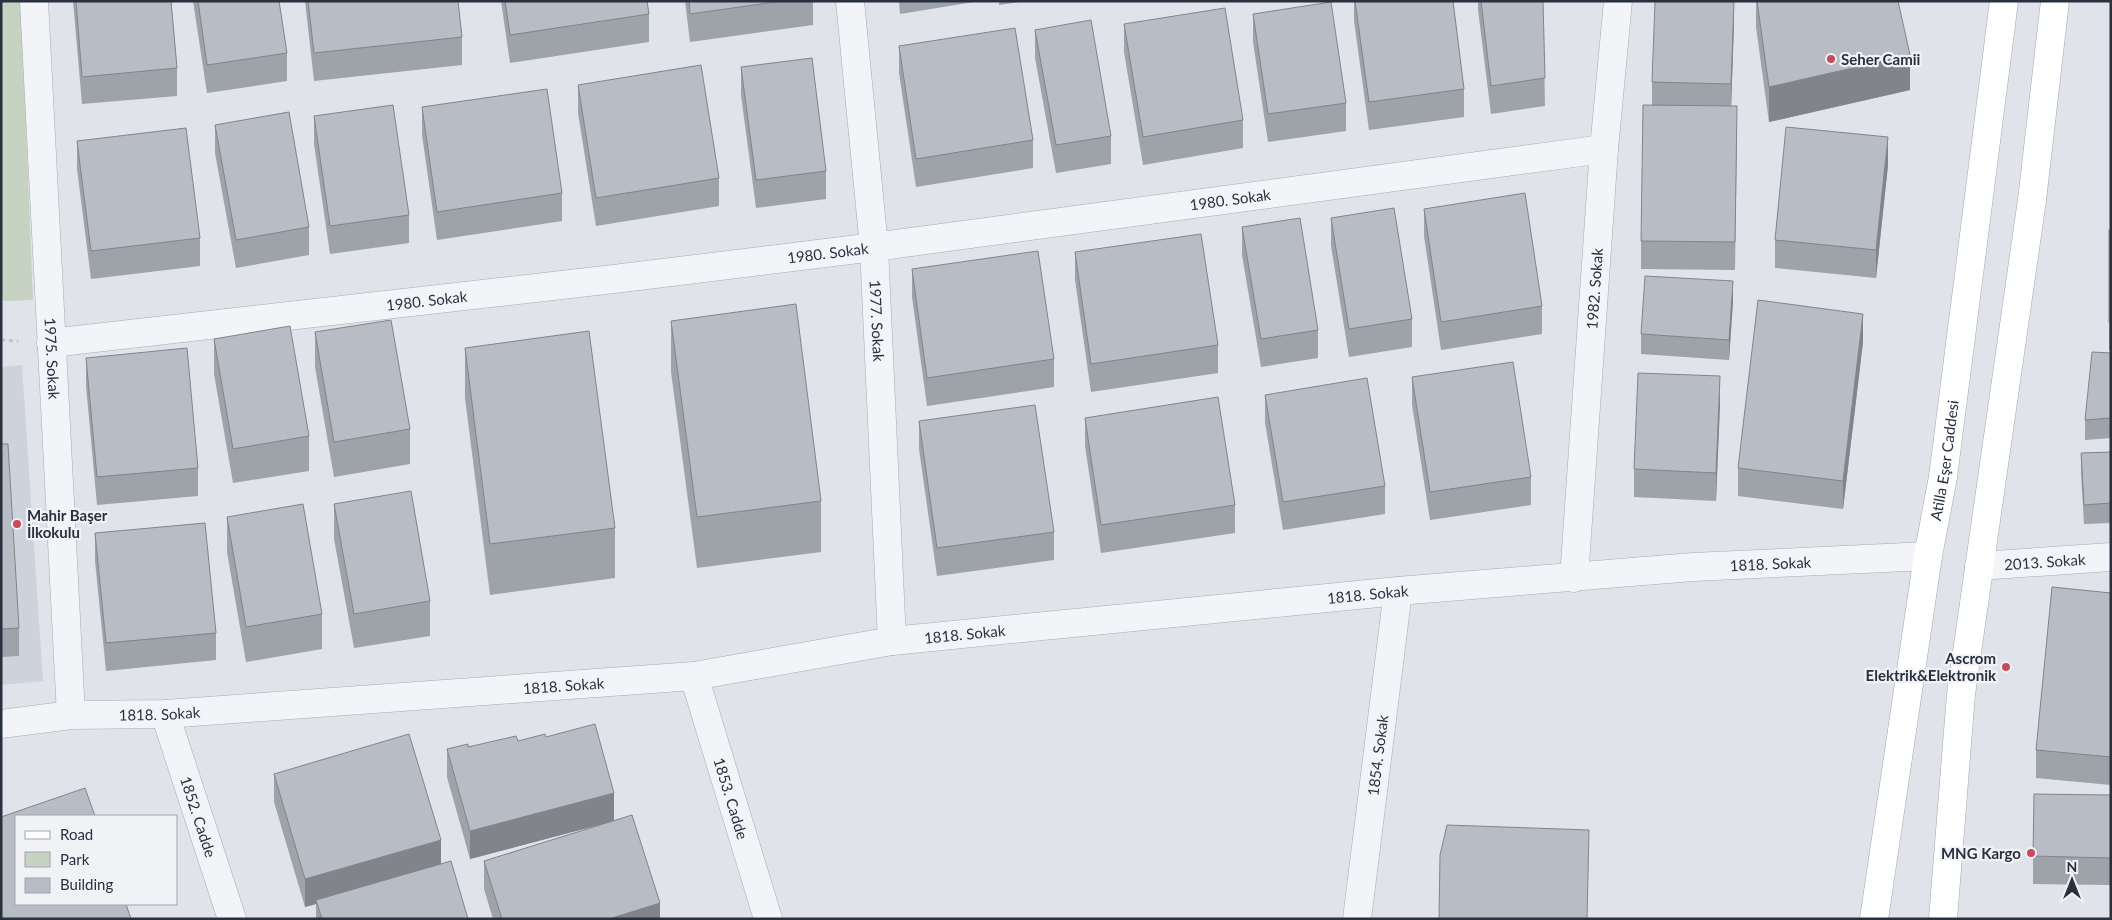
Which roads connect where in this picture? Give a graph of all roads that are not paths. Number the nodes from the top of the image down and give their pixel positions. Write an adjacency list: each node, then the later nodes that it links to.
1 (34, 1): 8 (street, 1975. Sokak)
2 (850, 1): 7 (street, 1977. Sokak)
3 (1618, 1): 6 (street, 1982. Sokak)
4 (2004, 1): 9 (main road, Atilla Eşer Caddesi)
5 (2056, 1): 11 (main road)
6 (1604, 149): 7 (street, 1980. Sokak); 12 (street, 1982. Sokak)
7 (874, 247): 8 (street, 1980. Sokak); 14 (street, 1977. Sokak)
8 (51, 343): 17 (street, 1975. Sokak)
9 (1928, 556): 12 (street, 1818. Sokak); 22 (main road, Atilla Eşer Caddesi)
10 (2111, 557): 11 (street, 2013. Sokak)
11 (1979, 566): 23 (main road)
12 (1574, 578): 13 (street, 1818. Sokak)
13 (1398, 591): 14 (street, 1818. Sokak); 21 (street, 1854. Sokak)
14 (892, 641): 15 (street, 1818. Sokak)
15 (694, 676): 16 (street, 1818. Sokak); 20 (street, 1853. Cadde)
16 (165, 714): 17 (street, 1818. Sokak); 19 (street, 1852. Cadde)
17 (71, 715): 18 (street, 1818. Sokak)
18 (1, 724)
19 (232, 919)
20 (768, 919)
21 (1356, 919)
22 (1874, 919)
23 (1943, 919)

